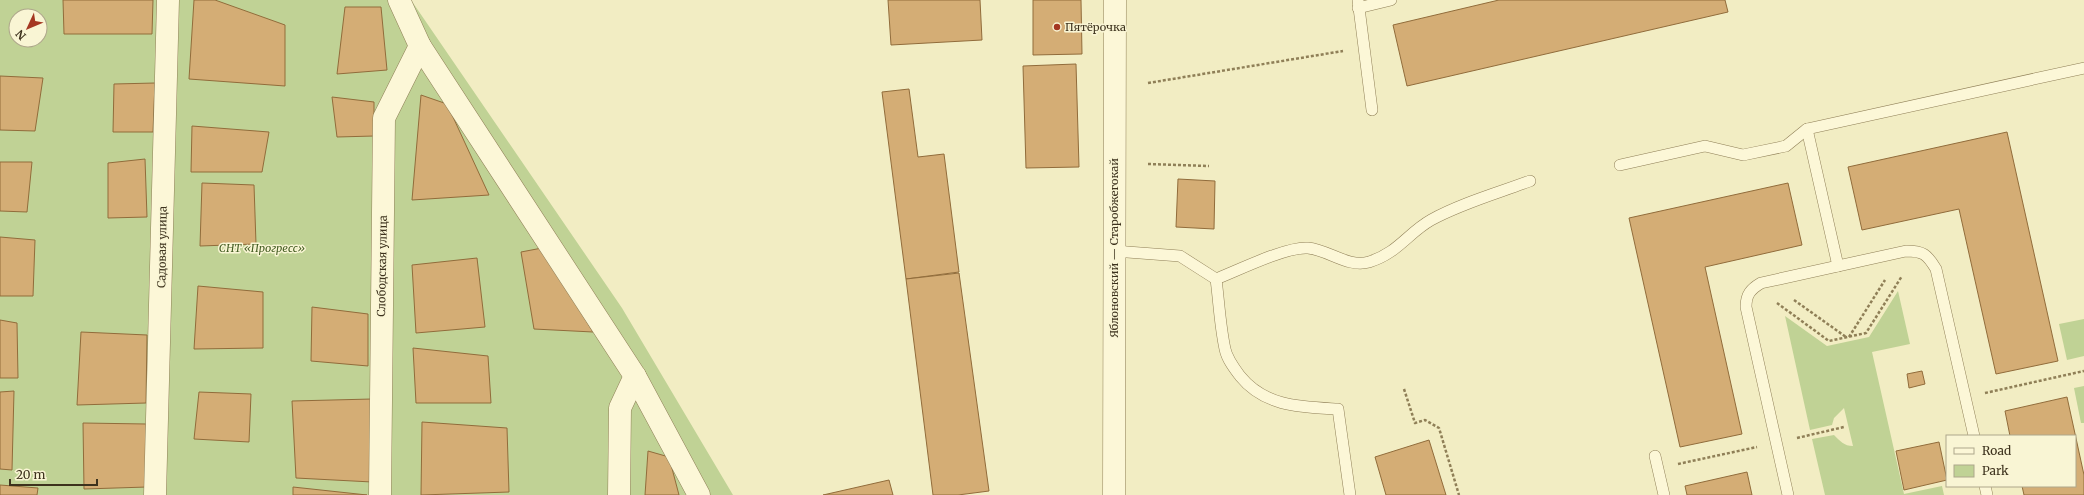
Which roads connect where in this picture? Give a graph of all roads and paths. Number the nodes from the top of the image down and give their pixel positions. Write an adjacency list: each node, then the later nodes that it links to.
1 (168, 0): 33 (street, Садовая улица)
2 (399, 0): 6 (street)
3 (1115, 0): 16 (street, Яблоновский — Старобжегокай)
4 (1392, 0): 5 (lane)
5 (1358, 4): 7 (lane)
6 (420, 46): 25 (street); 34 (street, Слободская улица)
7 (1364, 47): 9 (path); 10 (lane)
8 (2084, 68): 11 (lane)
9 (1148, 83)
10 (1372, 110)
11 (1807, 129): 13 (lane); 17 (lane)
12 (1148, 164): 14 (path)
13 (1620, 165)
14 (1209, 166)
15 (1530, 181): 19 (lane)
16 (1114, 251): 19 (lane); 37 (street, Яблоновский — Старобжегокай)
17 (1838, 266): 27 (lane); 30 (lane)
18 (1902, 276): 23 (path)
19 (1216, 279): 38 (lane)
20 (1885, 280): 23 (path)
21 (1794, 300): 23 (path)
22 (1777, 304): 23 (path)
23 (1848, 337)
24 (2084, 371): 27 (path)
25 (635, 376): 35 (street); 36 (street)
26 (1404, 389): 39 (path)
27 (1965, 397): 29 (lane)
28 (1844, 427): 30 (path)
29 (1974, 435)
30 (1776, 442): 32 (path); 41 (lane)
31 (1655, 456): 32 (lane)
32 (1658, 468): 40 (lane)
33 (156, 495)
34 (380, 495)
35 (619, 495)
36 (699, 495)
37 (1114, 495)
38 (1350, 495)
39 (1459, 495)
40 (1664, 495)
41 (1788, 495)

